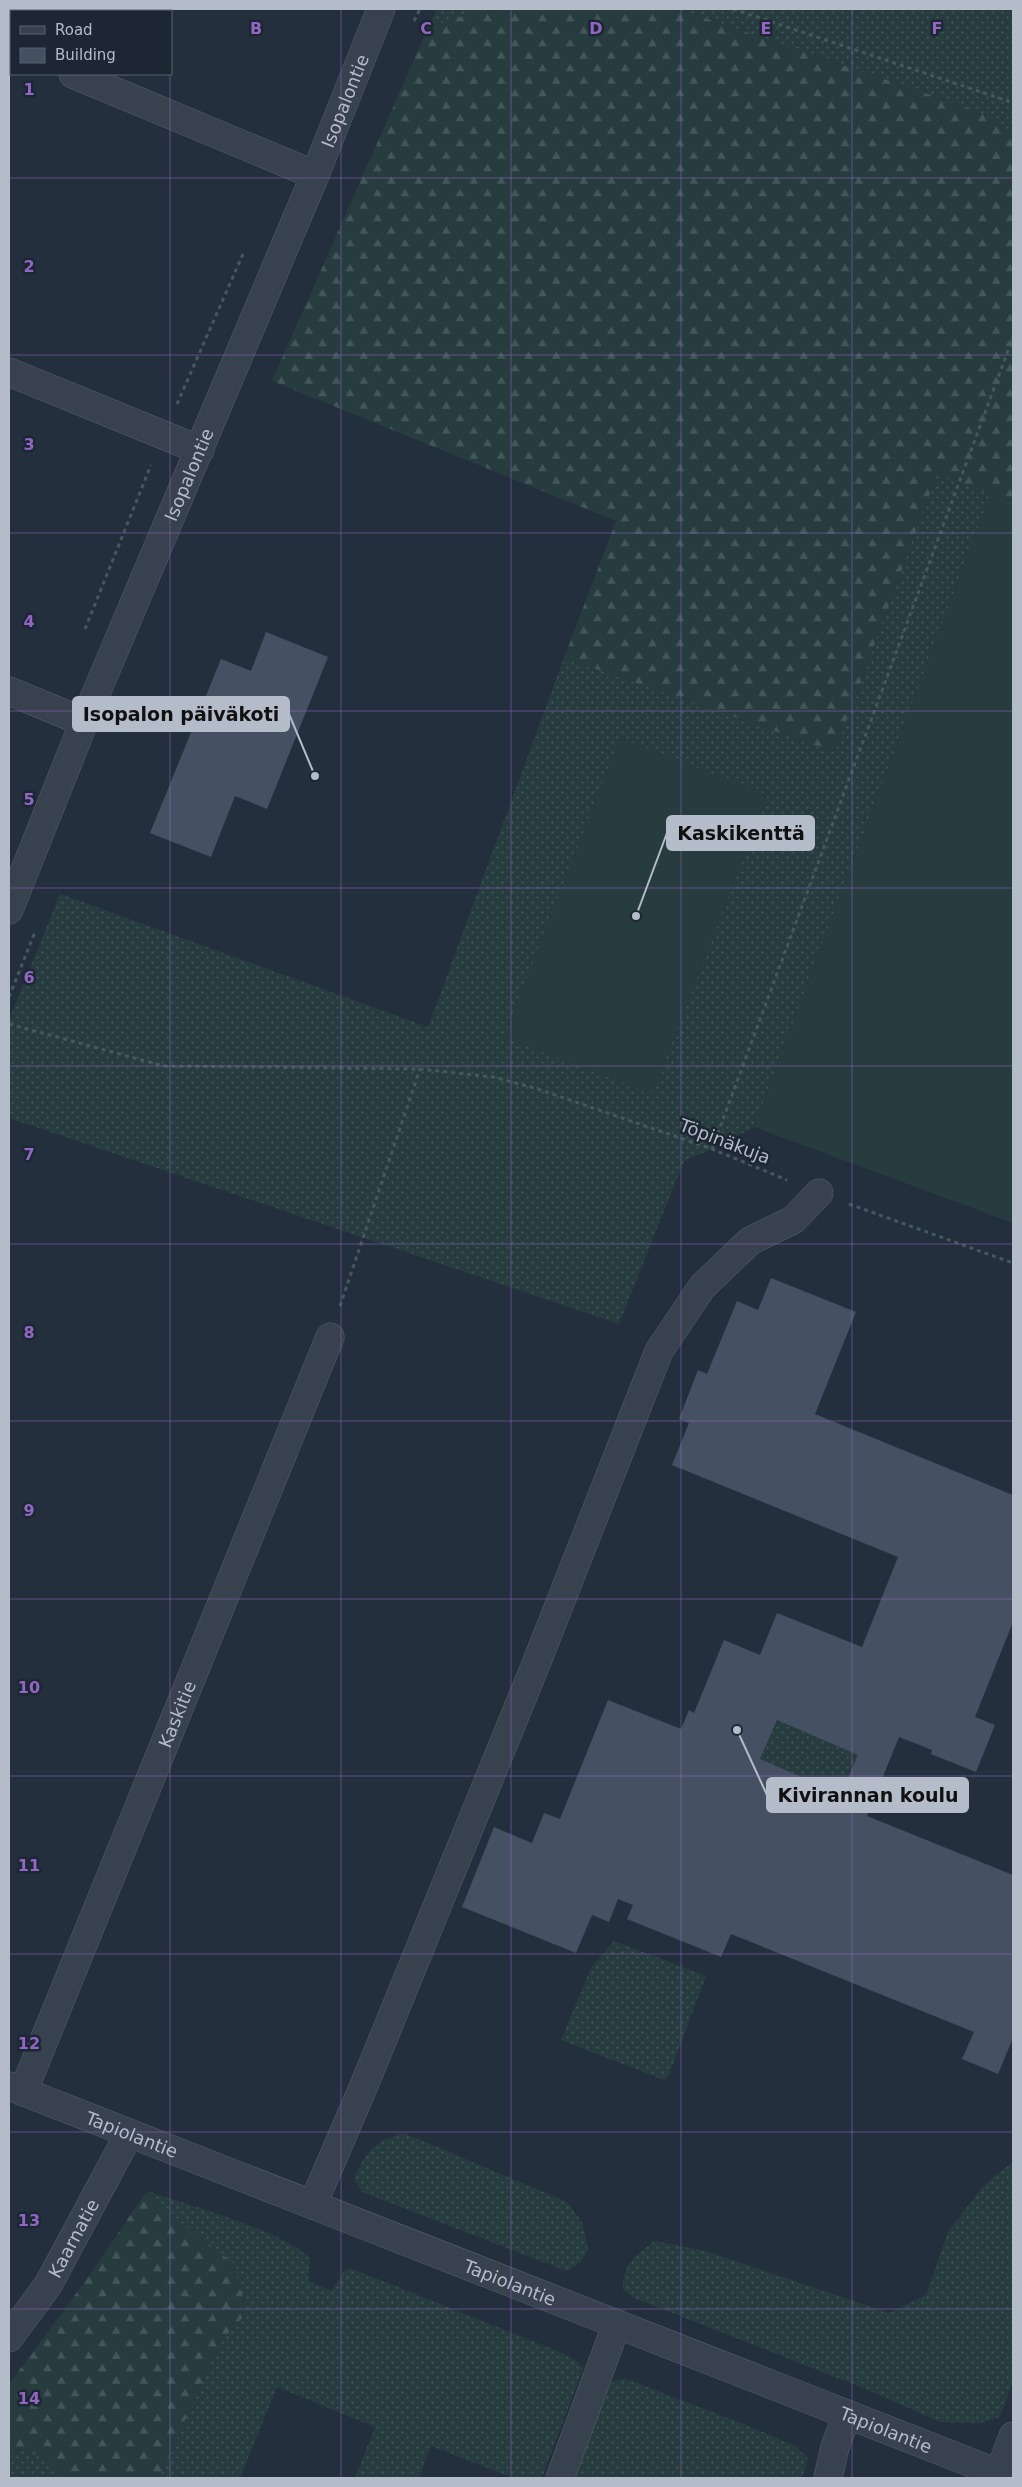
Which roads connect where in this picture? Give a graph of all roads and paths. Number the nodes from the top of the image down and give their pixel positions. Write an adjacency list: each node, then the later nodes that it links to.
1 (381, 9): 5 (street, Isopalontie)
2 (734, 9): 4 (path)
3 (75, 75): 5 (street)
4 (1013, 105)
5 (315, 175): 8 (street, Isopalontie)
6 (1013, 337): 14 (path)
7 (9, 372): 8 (street)
8 (200, 450): 10 (street, Isopalontie)
9 (9, 691): 10 (street)
10 (84, 722): 11 (street, Isopalontie)
11 (12, 893)
12 (9, 1024): 13 (path, Töpinäkuja)
13 (420, 1069): 14 (path, Töpinäkuja); 17 (path)
14 (712, 1149): 15 (path, Töpinäkuja)
15 (819, 1193): 16 (path, Töpinäkuja); 20 (street)
16 (1013, 1263)
17 (330, 1336): 18 (street, Kaskitie)
18 (16, 2089): 19 (street, Tapiolantie)
19 (129, 2134): 20 (street, Tapiolantie); 22 (street, Kaarnatie)
20 (313, 2204): 21 (street, Tapiolantie)
21 (616, 2326): 23 (street, Tapiolantie); 26 (street)
22 (9, 2338)
23 (847, 2414): 25 (street, Tapiolantie); 27 (street)
24 (1013, 2436): 25 (street)
25 (1004, 2476)
26 (560, 2478)
27 (828, 2478)

